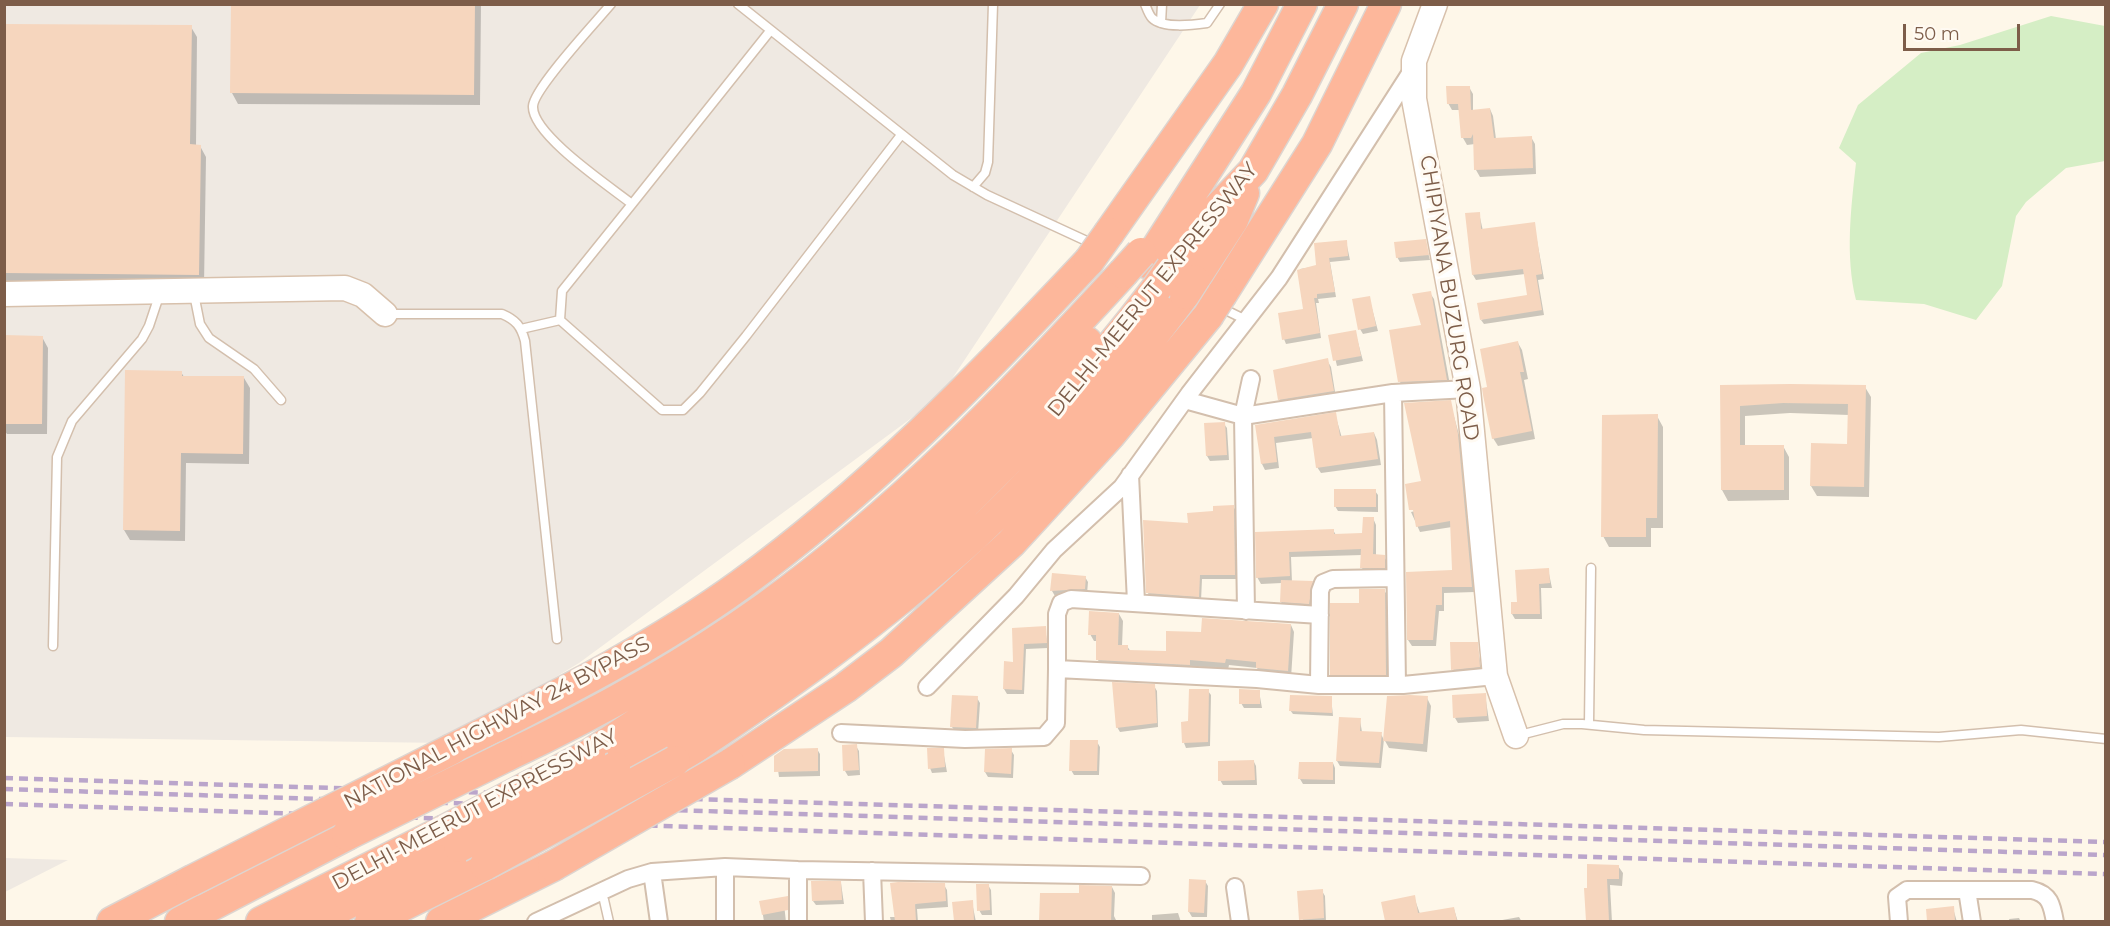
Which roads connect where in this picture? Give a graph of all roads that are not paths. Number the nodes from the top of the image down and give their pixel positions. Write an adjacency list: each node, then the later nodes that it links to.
1 (611, 4): 19 (lane)
2 (738, 4): 14 (lane)
3 (993, 4): 18 (lane)
4 (1146, 4): 13 (lane)
5 (1162, 4): 13 (lane)
6 (1220, 4): 13 (lane)
7 (1263, 4): 20 (highway, NATIONAL HIGHWAY 24 BYPASS)
8 (1302, 4): 21 (highway, DELHI-MEERUT EXPRESSWAY)
9 (1343, 4): 21 (highway, DELHI-MEERUT EXPRESSWAY)
10 (1386, 4): 16 (highway)
11 (1406, 4): 16 (highway)
12 (1435, 4): 15 (street, CHIPIYANA BUZURG ROAD)
13 (1161, 23)
14 (770, 31): 17 (lane); 19 (lane)
15 (1413, 68): 27 (street); 30 (street, CHIPIYANA BUZURG ROAD)
16 (1332, 114): 66 (highway, bridge)
17 (901, 135): 18 (lane); 26 (lane)
18 (973, 187): 20 (lane)
19 (632, 204): 26 (lane)
20 (1101, 248): 61 (highway, NATIONAL HIGHWAY 24 BYPASS, bridge)
21 (1153, 273): 27 (lane); 52 (highway, DELHI-MEERUT EXPRESSWAY, bridge); 62 (highway, bridge); 65 (highway, bridge)
22 (160, 293): 23 (street); 24 (street); 42 (lane)
23 (194, 293): 25 (street); 32 (lane)
24 (4, 294)
25 (385, 314): 28 (lane)
26 (560, 320): 28 (lane)
27 (1247, 321): 33 (street)
28 (521, 329): 41 (lane)
29 (1251, 379): 34 (street)
30 (1468, 389): 31 (street); 44 (street, CHIPIYANA BUZURG ROAD)
31 (1393, 393): 34 (street); 37 (street)
32 (281, 400)
33 (1185, 400): 34 (street); 35 (street)
34 (1243, 416): 39 (street)
35 (1130, 476): 38 (street); 47 (street)
36 (1591, 568): 48 (lane)
37 (1395, 578): 40 (street); 46 (street)
38 (1136, 602): 39 (street); 43 (street)
39 (1246, 611): 40 (street)
40 (1320, 615): 45 (street)
41 (557, 639)
42 (53, 646)
43 (1057, 669): 45 (street); 49 (street)
44 (1495, 676): 46 (street); 50 (street, CHIPIYANA BUZURG ROAD)
45 (1319, 685): 46 (street)
46 (1397, 685)
47 (927, 687)
48 (1589, 724): 50 (lane); 51 (lane)
49 (841, 733)
50 (1516, 736)
51 (2106, 739)
52 (451, 839): 63 (highway, DELHI-MEERUT EXPRESSWAY); 64 (highway, DELHI-MEERUT EXPRESSWAY)
53 (725, 867): 54 (street); 56 (street); 70 (street)
54 (798, 870): 55 (street); 71 (street)
55 (872, 871): 57 (street); 72 (street)
56 (652, 872): 60 (street); 69 (street)
57 (1141, 876)
58 (1235, 887): 73 (street)
59 (1967, 890): 74 (street); 75 (street); 76 (street)
60 (603, 896): 67 (street); 68 (lane)
61 (112, 921)
62 (180, 921)
63 (261, 921)
64 (312, 921)
65 (370, 921)
66 (441, 921)
67 (536, 921)
68 (609, 921)
69 (659, 921)
70 (725, 921)
71 (798, 921)
72 (874, 921)
73 (1240, 921)
74 (1899, 921)
75 (1971, 921)
76 (2055, 921)

